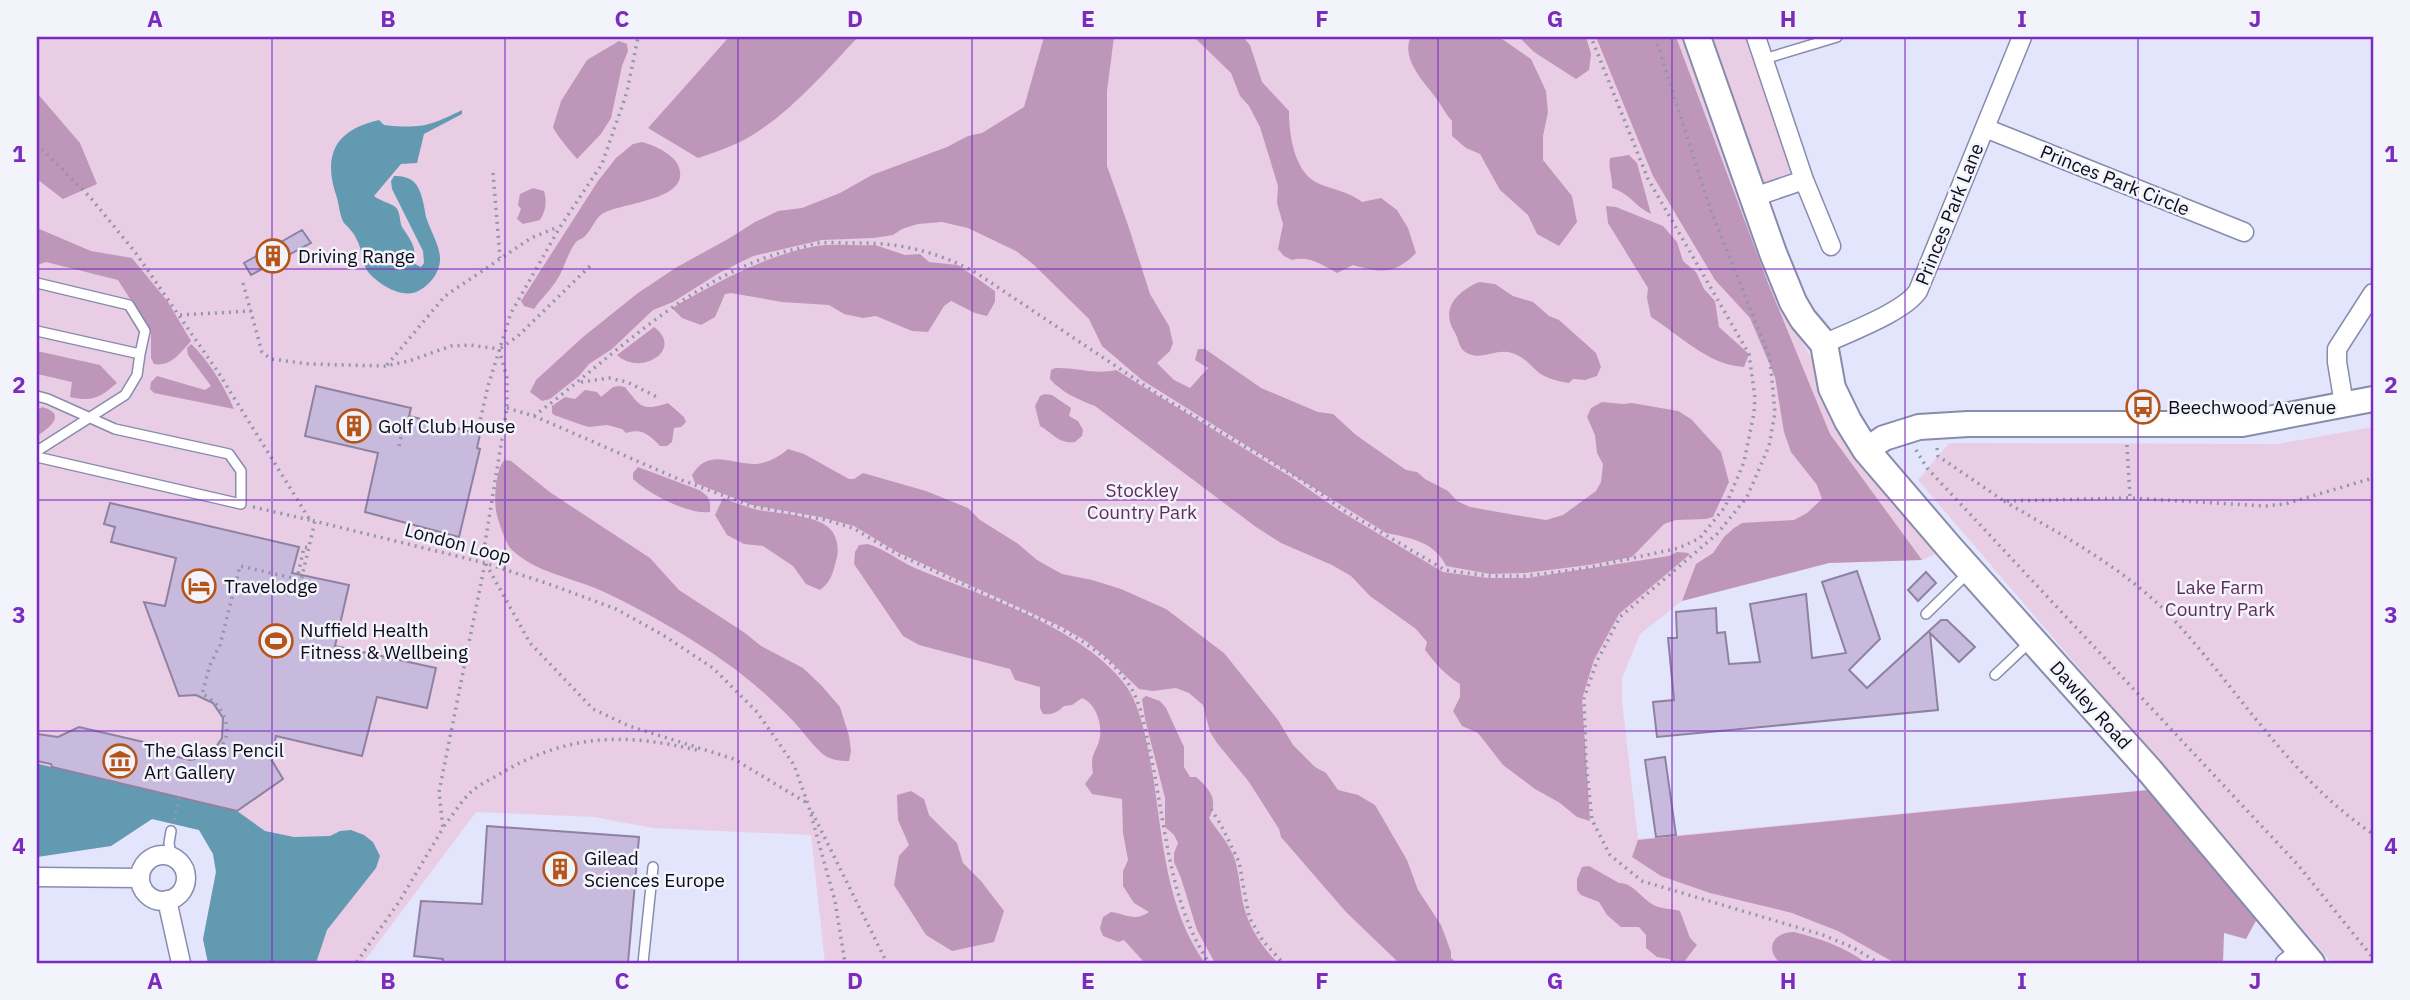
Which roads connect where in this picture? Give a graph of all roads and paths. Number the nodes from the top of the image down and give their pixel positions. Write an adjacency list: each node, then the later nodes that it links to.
1 (638, 37): 14 (path)
2 (1591, 37): 29 (path)
3 (1655, 37): 82 (path)
4 (1697, 37): 13 (main road)
5 (1756, 37): 8 (street)
6 (1836, 37): 8 (lane)
7 (2022, 37): 9 (street, Princes Park Lane)
8 (1764, 59): 12 (street)
9 (1985, 128): 15 (street, Princes Park Circle); 25 (street, Princes Park Lane)
10 (37, 144): 23 (path)
11 (493, 173): 17 (path)
12 (1804, 180): 13 (street); 16 (street)
13 (1754, 197): 25 (main road)
14 (560, 227): 17 (path); 26 (path)
15 (2244, 232)
16 (1831, 246)
17 (500, 259): 28 (path)
18 (593, 263): 26 (path)
19 (37, 283): 27 (lane)
20 (243, 283): 22 (path)
21 (2373, 293): 34 (street)
22 (251, 311): 23 (path); 28 (path)
23 (180, 315): 52 (path)
24 (37, 331): 27 (lane)
25 (1824, 344): 45 (main road, Dawley Road)
26 (499, 349): 28 (path); 36 (path); 42 (path)
27 (140, 354): 39 (lane)
28 (385, 366)
29 (579, 382): 31 (path); 38 (path)
30 (37, 396): 32 (lane)
31 (659, 398)
32 (48, 399): 35 (lane); 39 (lane)
33 (2373, 399): 34 (street)
34 (2344, 404): 41 (street)
35 (37, 405)
36 (507, 408): 38 (path); 54 (path)
37 (406, 416): 44 (path)
38 (534, 416): 80 (path)
39 (88, 418): 46 (lane); 51 (lane)
40 (1939, 425): 41 (street); 43 (street); 50 (path)
41 (2125, 425): 49 (path)
42 (479, 426)
43 (1903, 431): 45 (street); 73 (path)
44 (399, 446)
45 (1866, 450): 55 (main road, Dawley Road)
46 (37, 451)
47 (37, 457): 51 (lane)
48 (2373, 478): 49 (path)
49 (2130, 498): 50 (path)
50 (2004, 501): 67 (path)
51 (241, 504): 52 (path, London Loop)
52 (312, 521): 53 (path); 54 (path, London Loop)
53 (309, 548): 56 (path); 60 (path)
54 (485, 563): 61 (path); 63 (path, London Loop); 65 (path)
55 (1971, 570): 57 (lane); 58 (main road, Dawley Road)
56 (300, 585)
57 (1926, 614)
58 (2032, 640): 59 (lane); 74 (main road, Dawley Road)
59 (1995, 676)
60 (206, 756)
61 (734, 759): 63 (path); 65 (path)
62 (179, 799): 66 (path)
63 (808, 804): 78 (path, London Loop); 79 (path)
64 (1211, 809): 81 (path)
65 (443, 828): 76 (path)
66 (171, 831): 68 (lane)
67 (2373, 834)
68 (171, 856): 71 (street); 72 (street)
69 (653, 867): 77 (lane)
70 (37, 877): 71 (street)
71 (141, 878): 72 (street)
72 (167, 900): 75 (street)
73 (2373, 958)
74 (2299, 959)
75 (181, 963)
76 (356, 963)
77 (643, 963)
78 (845, 963)
79 (887, 963)
80 (1209, 963)
81 (1283, 963)
82 (1879, 963)

